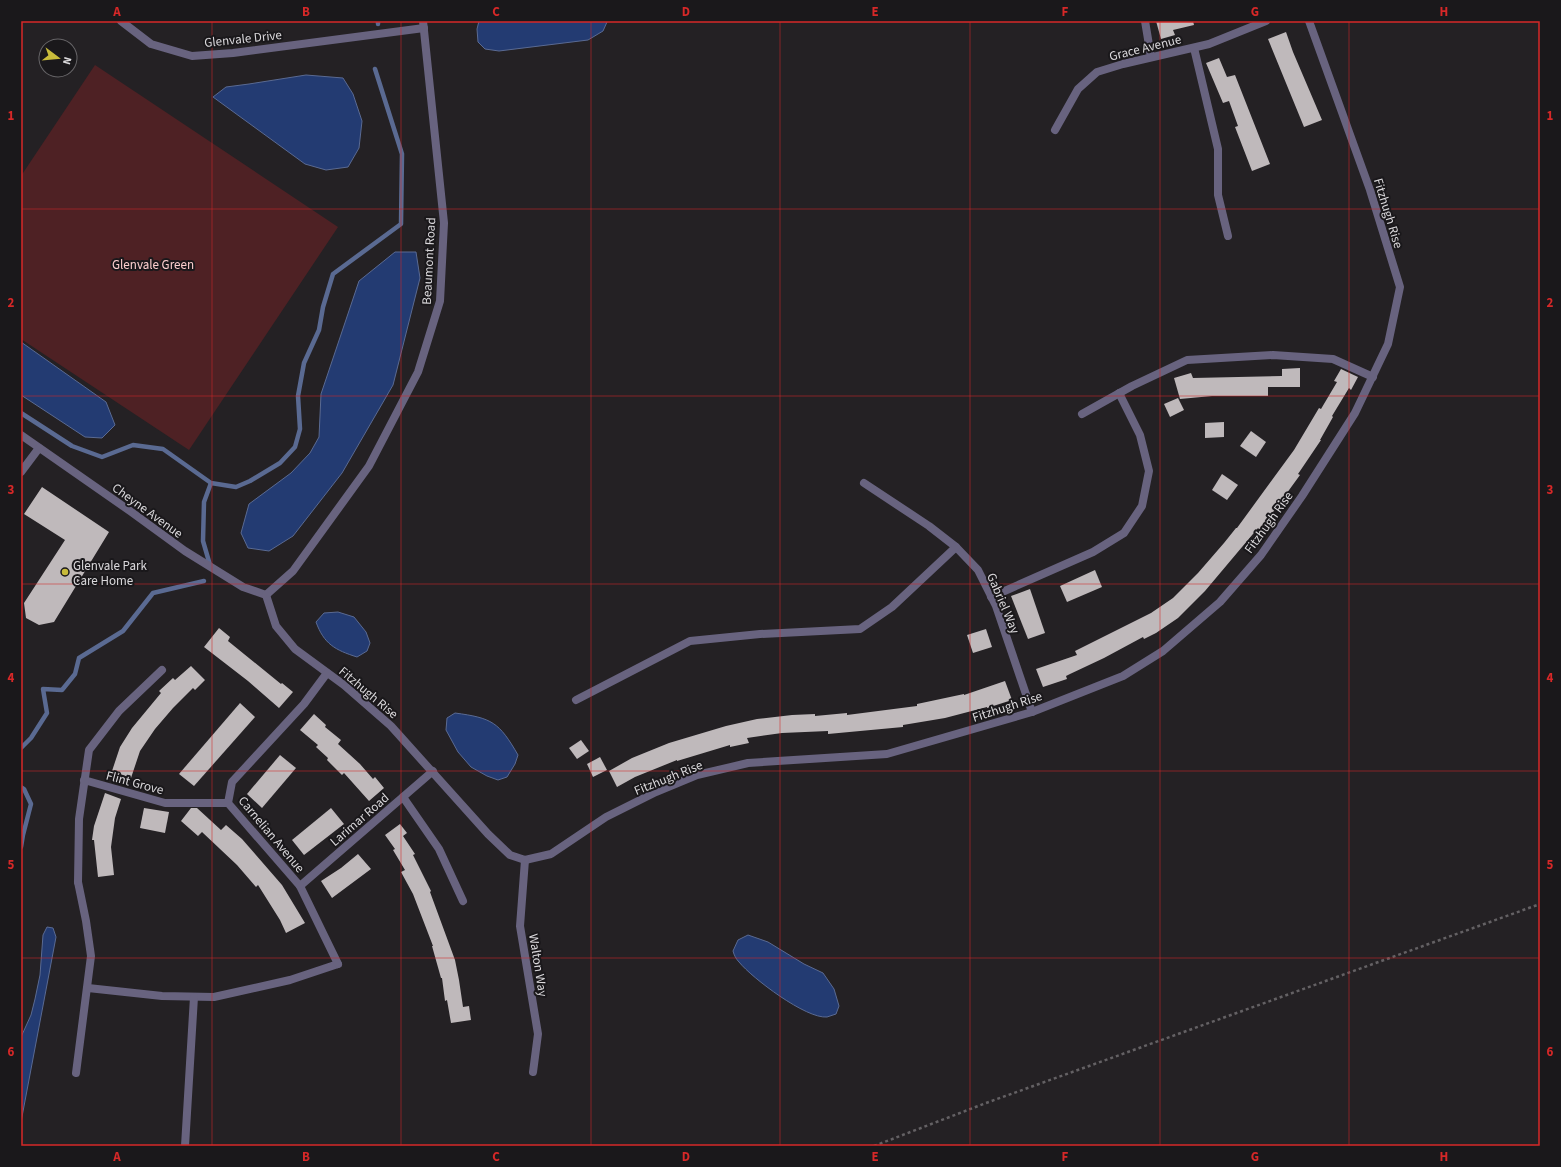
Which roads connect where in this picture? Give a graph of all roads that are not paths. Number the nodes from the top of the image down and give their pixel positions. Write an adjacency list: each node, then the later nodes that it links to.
1 (121, 21): 5 (street, Glenvale Drive)
2 (1145, 21): 7 (street)
3 (1266, 21): 6 (street, Grace Avenue)
4 (1309, 21): 10 (street, Fitzhugh Rise)
5 (423, 24): 18 (street, Beaumont Road)
6 (1194, 48): 7 (street, Grace Avenue); 9 (street)
7 (1151, 57): 8 (street, Grace Avenue)
8 (1055, 130)
9 (1228, 236)
10 (1373, 377): 11 (street); 23 (street, Fitzhugh Rise)
11 (1120, 392): 12 (street); 19 (street)
12 (1082, 414)
13 (21, 435): 14 (street, Cheyne Avenue)
14 (39, 448): 15 (street); 18 (street, Cheyne Avenue)
15 (21, 472)
16 (864, 483): 17 (street, Gabriel Way)
17 (956, 547): 19 (street, Gabriel Way); 22 (street)
18 (266, 595): 21 (street, Fitzhugh Rise)
19 (991, 597): 23 (street, Gabriel Way)
20 (162, 670): 25 (street)
21 (327, 673): 24 (street, Fitzhugh Rise); 27 (street, Carnelian Avenue)
22 (576, 700)
23 (1032, 712): 28 (street, Fitzhugh Rise)
24 (433, 771): 26 (street, Larimar Road); 28 (street, Fitzhugh Rise)
25 (84, 780): 27 (street, Flint Grove); 31 (street)
26 (403, 797): 29 (street, Larimar Road); 30 (street)
27 (228, 803): 29 (street, Carnelian Avenue)
28 (525, 860): 33 (street, Walton Way)
29 (300, 886): 32 (street, Carnelian Avenue)
30 (463, 901)
31 (88, 988): 32 (street); 34 (street)
32 (194, 997): 35 (street)
33 (533, 1072)
34 (76, 1073)
35 (185, 1146)

